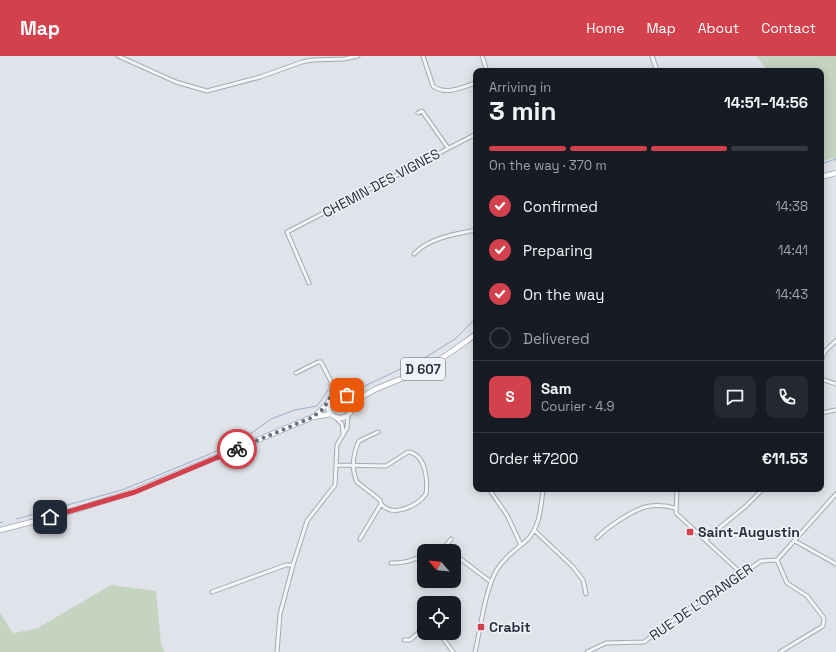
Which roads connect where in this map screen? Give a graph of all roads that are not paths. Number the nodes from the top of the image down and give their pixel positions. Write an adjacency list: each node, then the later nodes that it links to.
1 (118, 56): 2 (street)
2 (358, 56)
3 (422, 56): 8 (street)
4 (482, 56): 6 (street)
5 (652, 56): 7 (street)
6 (486, 68)
7 (656, 68)
8 (473, 84)
9 (418, 113): 11 (street)
10 (473, 136): 11 (street, CHEMIN DES VIGNES)
11 (448, 148): 16 (street, CHEMIN DES VIGNES)
12 (836, 174): 13 (main road)
13 (824, 176)
14 (473, 231): 15 (street)
15 (414, 254)
16 (309, 283)
17 (473, 336): 25 (main road, D 607)
18 (836, 341): 19 (street)
19 (824, 351)
20 (296, 374): 22 (street)
21 (824, 380): 23 (street)
22 (331, 382): 24 (street); 27 (street)
23 (836, 384)
24 (339, 393): 26 (main road); 27 (main road)
25 (366, 394): 26 (main road, D 607); 29 (main road, D 607)
26 (347, 395): 29 (main road)
27 (332, 396): 28 (main road)
28 (328, 403): 32 (main road); 34 (main road)
29 (352, 406): 33 (main road)
30 (836, 410): 31 (street)
31 (824, 412)
32 (331, 414): 34 (main road); 35 (main road)
33 (348, 415): 35 (main road); 37 (street)
34 (313, 417): 47 (main road)
35 (336, 418): 37 (street)
36 (378, 432): 39 (street)
37 (343, 433): 38 (street)
38 (336, 465): 39 (street); 61 (street)
39 (354, 465): 45 (street); 45 (street)
40 (491, 492): 55 (street)
41 (543, 492): 48 (street)
42 (677, 492): 46 (street)
43 (760, 492): 52 (street)
44 (836, 494): 53 (street)
45 (381, 504): 49 (street)
46 (675, 508): 50 (street); 52 (street)
47 (0, 530)
48 (534, 530): 55 (street); 65 (street)
49 (360, 538)
50 (597, 538)
51 (451, 539): 54 (street)
52 (706, 539): 62 (street)
53 (795, 541): 58 (street); 60 (street)
54 (447, 544)
55 (521, 545): 63 (street)
56 (417, 558): 59 (street)
57 (461, 559): 63 (street)
58 (777, 560): 62 (street, RUE DE L'ORANGER); 73 (street)
59 (391, 563)
60 (836, 564)
61 (293, 565): 64 (street); 69 (street)
62 (742, 574): 72 (street, RUE DE L'ORANGER)
63 (491, 582): 71 (street)
64 (212, 592)
65 (586, 594)
66 (417, 634): 67 (street)
67 (404, 640)
68 (444, 640): 70 (street)
69 (277, 652)
70 (453, 652)
71 (475, 652)
72 (587, 652)
73 (780, 652)

